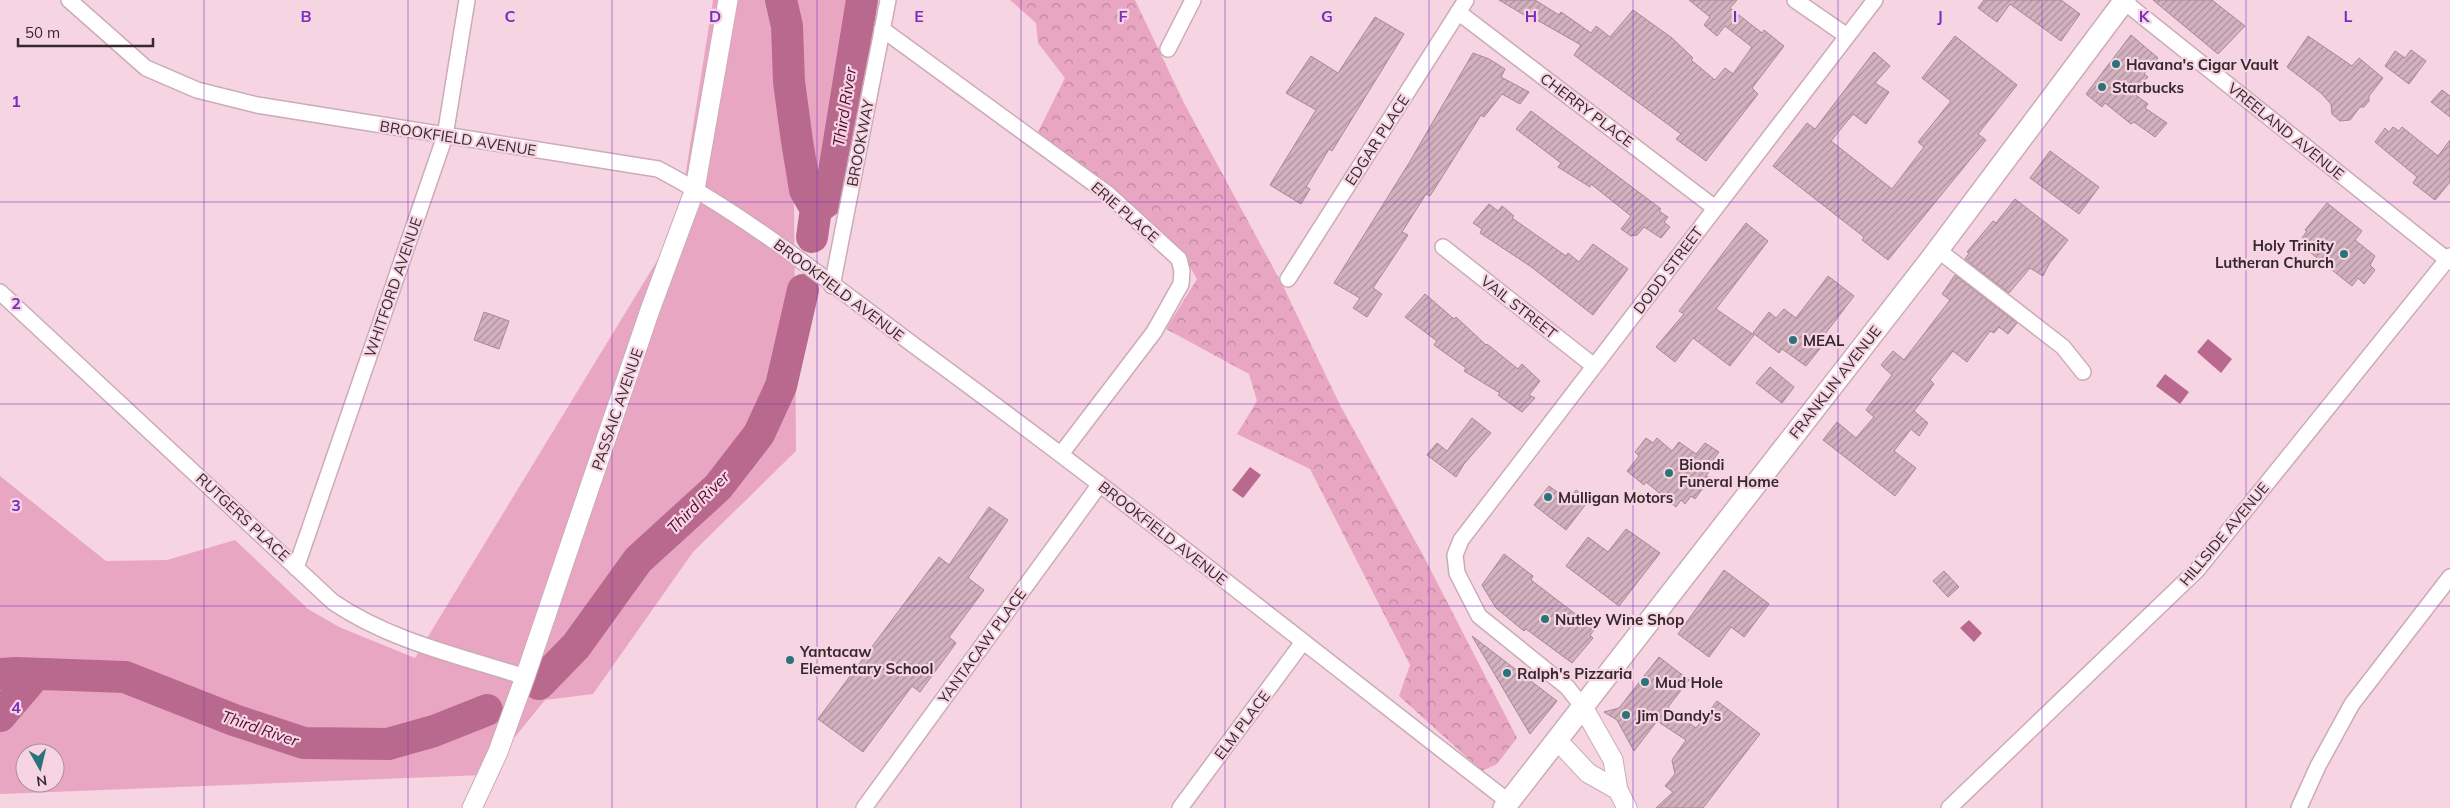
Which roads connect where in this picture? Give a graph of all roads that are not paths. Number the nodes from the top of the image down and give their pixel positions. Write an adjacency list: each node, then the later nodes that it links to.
1 (69, 0): 13 (street, BROOKFIELD AVENUE)
2 (467, 0): 13 (street, WHITFORD AVENUE)
3 (728, 0): 14 (street, PASSAIC AVENUE)
4 (888, 0): 10 (street, BROOKWAY)
5 (1193, 0): 12 (street)
6 (1795, 0): 11 (street)
7 (1875, 0): 11 (street, DODD STREET)
8 (2123, 0): 17 (main road, FRANKLIN AVENUE); 18 (street, VREELAND AVENUE)
9 (1462, 6): 15 (street, CHERRY PLACE); 19 (street, EDGAR PLACE)
10 (882, 29): 20 (street, BROOKWAY); 24 (street, ERIE PLACE)
11 (1847, 36): 15 (street, DODD STREET)
12 (1168, 49)
13 (445, 136): 14 (street, BROOKFIELD AVENUE); 26 (street, WHITFORD AVENUE)
14 (695, 189): 20 (street, BROOKFIELD AVENUE); 29 (street, PASSAIC AVENUE)
15 (1715, 208): 22 (street, DODD STREET)
16 (1444, 247): 22 (street, VAIL STREET)
17 (1938, 250): 23 (street); 30 (main road, FRANKLIN AVENUE)
18 (2449, 259): 38 (street, HILLSIDE AVENUE)
19 (1288, 279)
20 (832, 286): 24 (street, BROOKFIELD AVENUE)
21 (0, 292): 26 (street, RUTGERS PLACE)
22 (1594, 366): 30 (street, DODD STREET)
23 (2083, 372)
24 (1061, 454): 25 (street, BROOKFIELD AVENUE)
25 (1100, 484): 28 (street, BROOKFIELD AVENUE); 35 (street, YANTACAW PLACE)
26 (296, 568): 29 (street, RUTGERS PLACE)
27 (2450, 577): 39 (street)
28 (1303, 642): 33 (street, BROOKFIELD AVENUE); 36 (street, ELM PLACE)
29 (525, 677): 34 (street, PASSAIC AVENUE)
30 (1583, 707): 31 (main road, FRANKLIN AVENUE); 32 (street)
31 (1558, 740): 32 (street); 33 (main road, FRANKLIN AVENUE)
32 (1618, 790): 37 (street)
33 (1507, 805)
34 (472, 808)
35 (864, 808)
36 (1180, 808)
37 (1627, 808)
38 (1949, 808)
39 (2299, 808)

